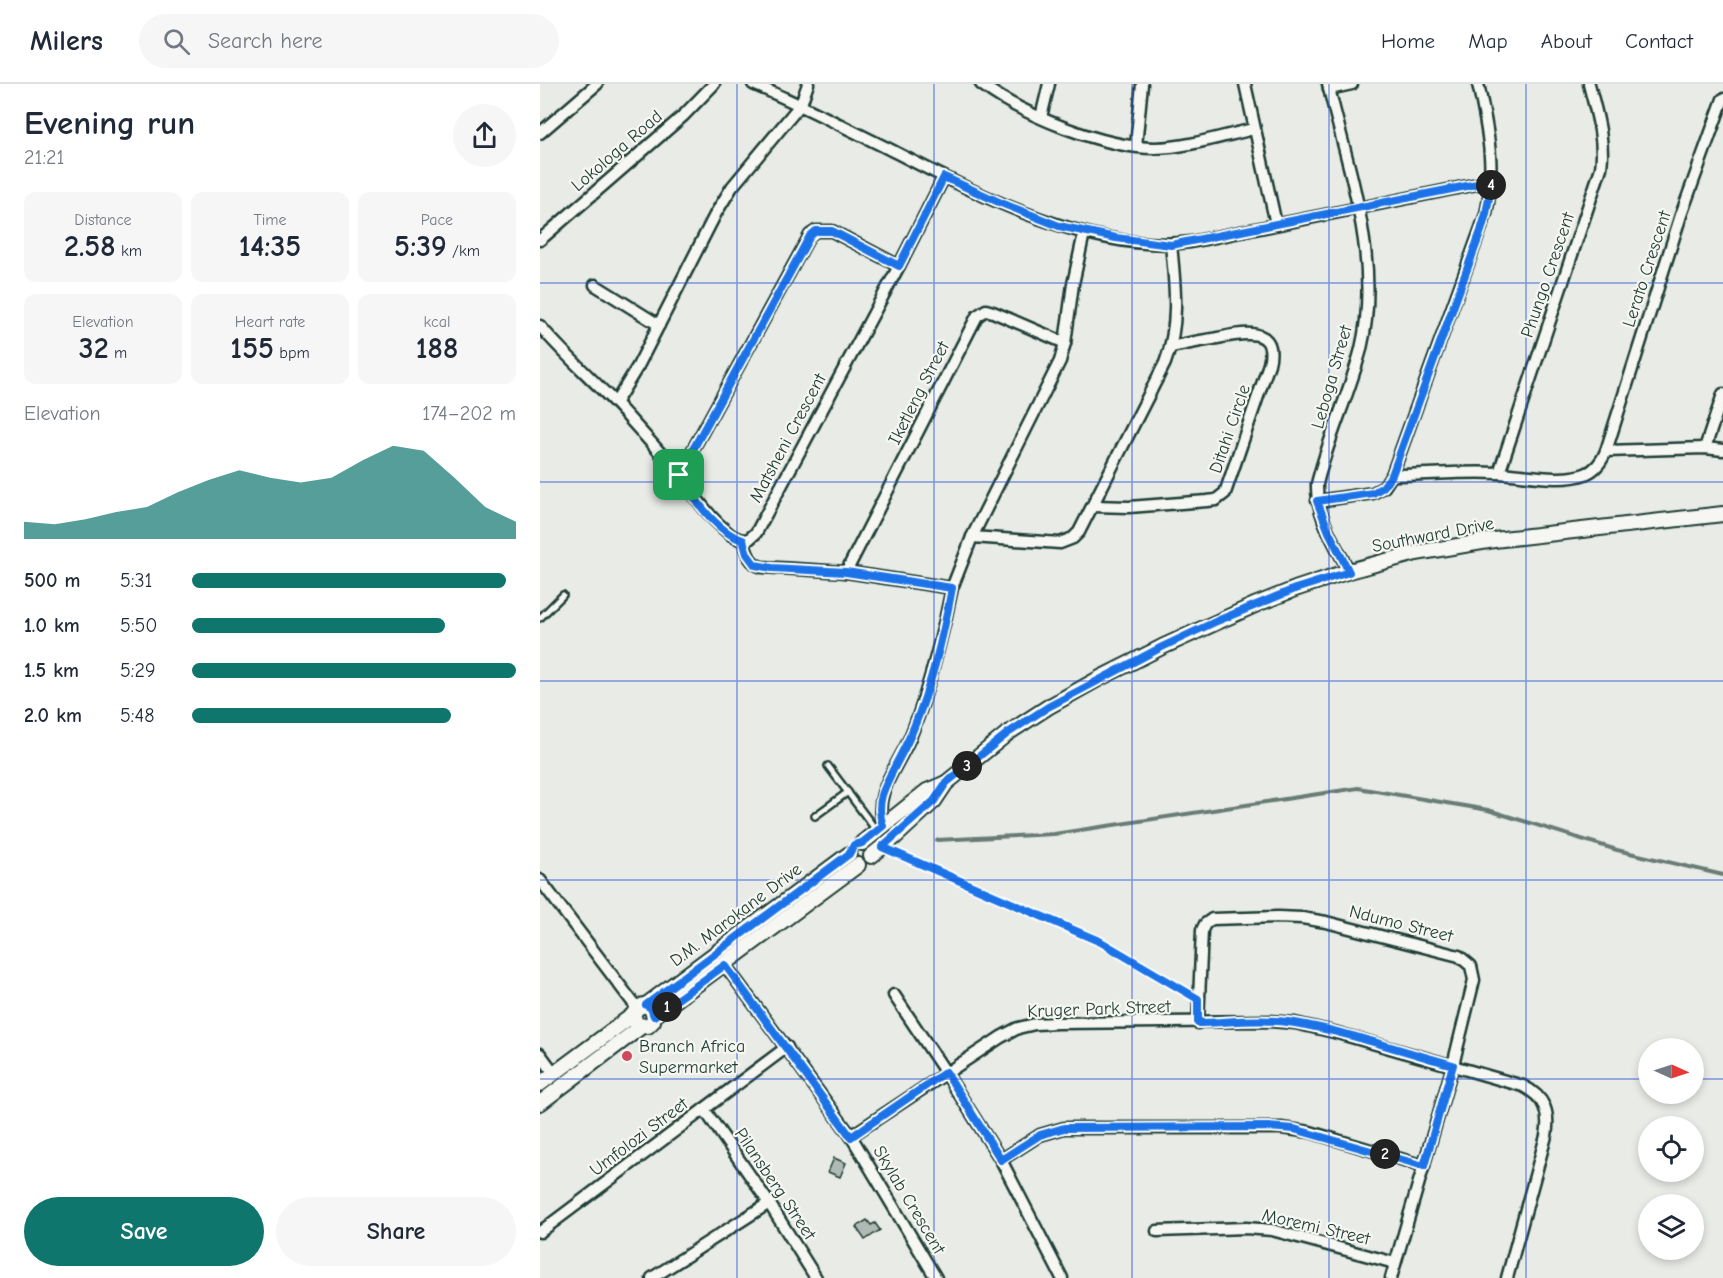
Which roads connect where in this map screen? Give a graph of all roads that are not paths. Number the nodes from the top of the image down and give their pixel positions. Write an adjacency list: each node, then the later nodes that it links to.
1 (714, 84): 24 (street, Lokologa Road)
2 (753, 84): 14 (street)
3 (808, 84): 14 (street)
4 (981, 84): 15 (street)
5 (1049, 84): 15 (street)
6 (1142, 84): 18 (street)
7 (1245, 84): 16 (street)
8 (1352, 84): 12 (street)
9 (1478, 84): 20 (street)
10 (1589, 84): 37 (street, Phungo Crescent)
11 (594, 85): 17 (street)
12 (1329, 86): 21 (street, Leboga Street)
13 (1723, 99): 36 (street, Lerato Crescent)
14 (801, 104): 19 (street); 28 (street)
15 (1041, 117): 18 (street)
16 (1254, 129): 18 (street); 22 (street)
17 (540, 134)
18 (1136, 146)
19 (944, 177): 23 (street); 26 (street, Matsheni Crescent)
20 (1492, 181): 21 (street); 39 (street)
21 (1358, 207): 22 (street); 40 (street, Leboga Street)
22 (1276, 224): 25 (street)
23 (1084, 233): 25 (street); 30 (street)
24 (540, 240)
25 (1171, 245): 31 (street)
26 (899, 266): 38 (street); 44 (street, Matsheni Crescent)
27 (594, 285): 28 (street)
28 (659, 325): 33 (street)
29 (540, 326): 33 (street)
30 (1065, 343): 43 (street); 45 (street, Iketleng Street)
31 (1171, 346): 41 (street); 41 (street, Ditahi Circle)
32 (1723, 394): 34 (street)
33 (616, 402): 38 (street)
34 (1705, 448): 35 (street); 36 (street)
35 (1723, 450)
36 (1606, 451): 37 (street)
37 (1499, 473): 39 (street)
38 (679, 475): 44 (street)
39 (1392, 475): 40 (street)
40 (1317, 501): 46 (street)
41 (1093, 506): 43 (street)
42 (1723, 514): 46 (main road, Southward Drive)
43 (972, 537): 47 (street)
44 (743, 540): 45 (street)
45 (846, 572): 47 (street)
46 (1349, 572): 50 (main road, Southward Drive)
47 (952, 588): 55 (street)
48 (563, 595): 49 (lane)
49 (540, 618)
50 (1100, 678): 52 (main road, D.M. Marokane Drive)
51 (828, 766): 53 (lane)
52 (946, 783): 55 (main road, D.M. Marokane Drive); 57 (main road, D.M. Marokane Drive)
53 (848, 792): 54 (lane); 55 (lane)
54 (816, 816)
55 (880, 829): 56 (main road, D.M. Marokane Drive)
56 (862, 843): 57 (main road); 58 (main road, D.M. Marokane Drive)
57 (876, 851): 59 (main road, D.M. Marokane Drive)
58 (849, 854): 59 (main road); 63 (main road, D.M. Marokane Drive)
59 (858, 865): 61 (main road, D.M. Marokane Drive)
60 (540, 880): 63 (street)
61 (725, 965): 63 (main road, D.M. Marokane Drive); 65 (street, Skylab Crescent)
62 (894, 995): 68 (street)
63 (642, 1014): 69 (main road, D.M. Marokane Drive); 71 (main road, D.M. Marokane Drive)
64 (1198, 1023): 67 (street, Kruger Park Street); 67 (street, Ndumo Street); 68 (street, Kruger Park Street)
65 (787, 1047): 72 (street, Umfolozi Street); 73 (street, Skylab Crescent)
66 (540, 1054): 69 (street)
67 (1453, 1065): 75 (street, Ndumo Street); 85 (street, Kruger Park Street)
68 (946, 1072): 73 (street, Kruger Park Street); 74 (street)
69 (554, 1073): 70 (main road, D.M. Marokane Drive)
70 (540, 1084)
71 (540, 1102)
72 (705, 1109): 76 (street, Pilansberg Street); 78 (street, Umfolozi Street)
73 (851, 1137): 82 (street, Skylab Crescent)
74 (1001, 1160): 75 (street); 83 (street)
75 (1424, 1166): 79 (street, Ndumo Street)
76 (770, 1203): 80 (street); 81 (street, Pilansberg Street)
77 (1157, 1231): 79 (street, Moremi Street)
78 (540, 1232)
79 (1395, 1263): 84 (street, Ndumo Street)
80 (652, 1278)
81 (816, 1278)
82 (936, 1278)
83 (1062, 1278)
84 (1390, 1278)
85 (1507, 1278)

